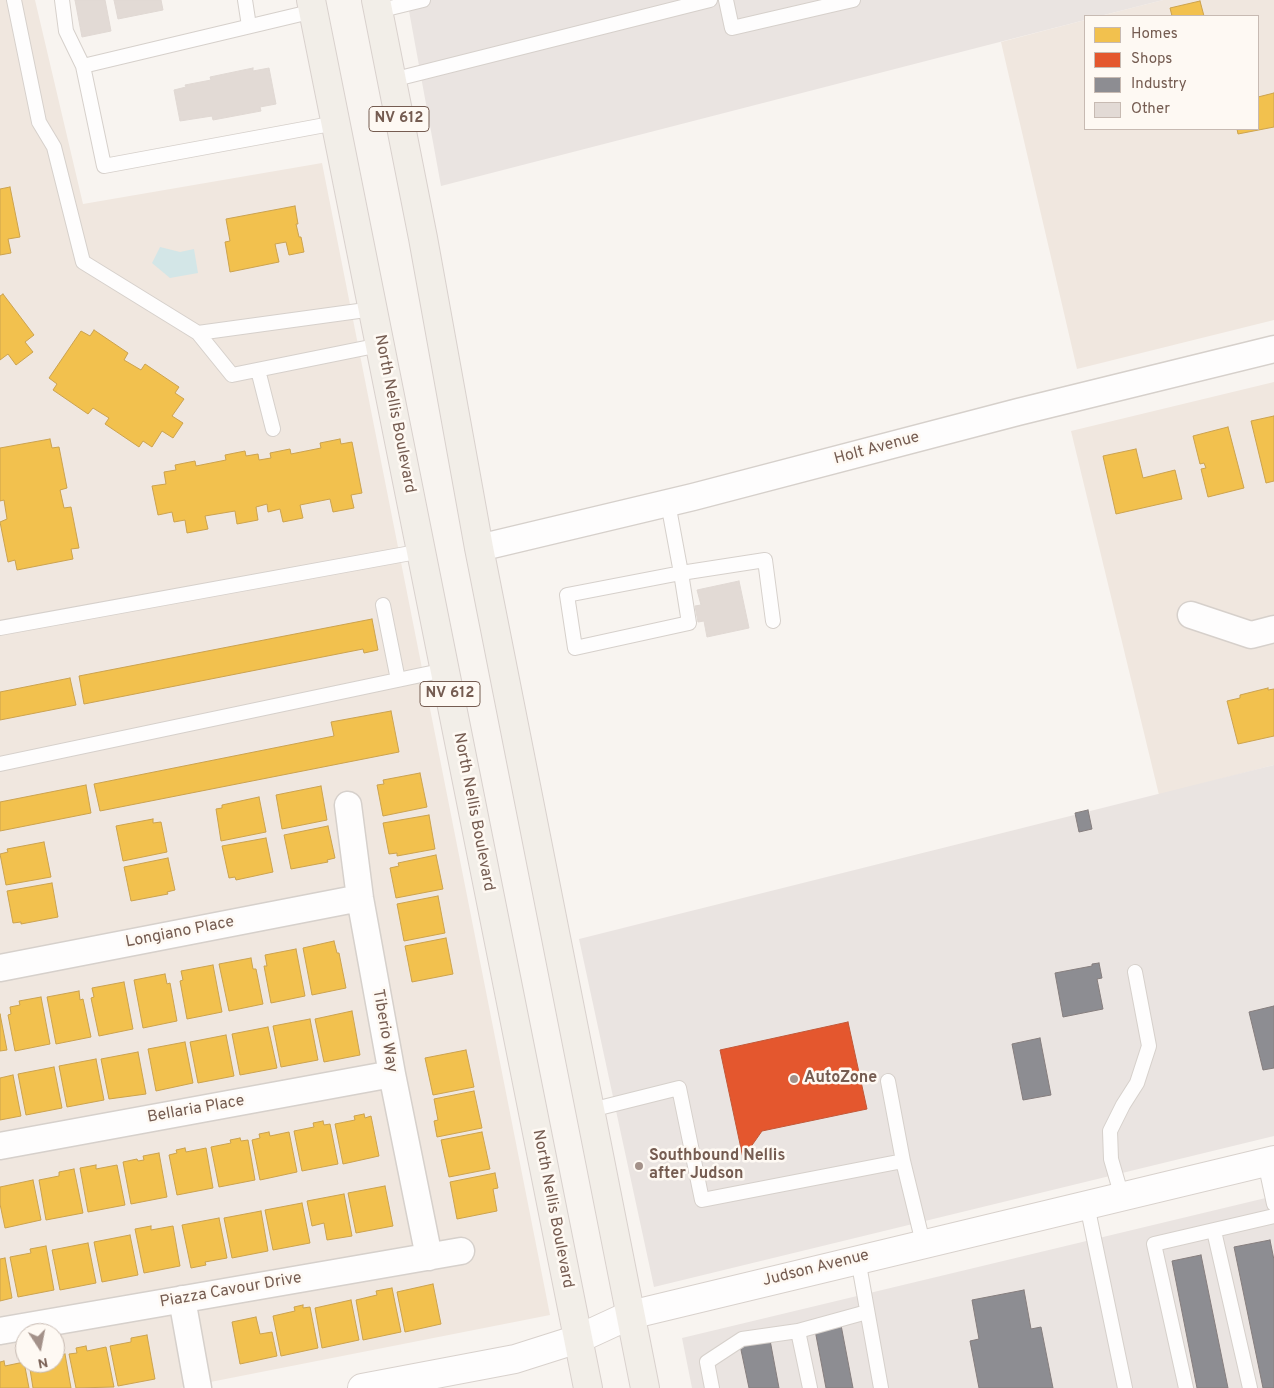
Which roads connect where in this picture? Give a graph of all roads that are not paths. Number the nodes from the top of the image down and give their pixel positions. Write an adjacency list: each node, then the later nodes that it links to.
1 (14, 0): 15 (lane)
2 (62, 0): 11 (lane)
3 (245, 0): 10 (lane)
4 (423, 0): 8 (lane)
5 (710, 0): 12 (lane)
6 (726, 0): 7 (lane)
7 (853, 0)
8 (377, 5): 12 (main road, NV 612)
9 (313, 6): 10 (lane); 13 (main road, North Nellis Boulevard / NV 612)
10 (249, 26): 11 (lane)
11 (84, 66): 13 (lane)
12 (392, 80): 21 (main road, NV 612)
13 (336, 122): 14 (main road, North Nellis Boulevard / NV 612)
14 (373, 308): 15 (lane); 16 (main road, North Nellis Boulevard / NV 612)
15 (198, 333): 18 (lane)
16 (380, 345): 18 (lane); 22 (main road, North Nellis Boulevard / NV 612)
17 (1274, 349): 20 (street, Holt Avenue)
18 (258, 370): 19 (lane)
19 (273, 429)
20 (668, 503): 21 (street, Holt Avenue); 23 (lane)
21 (479, 548): 38 (main road, NV 612)
22 (422, 551): 27 (lane); 29 (main road, North Nellis Boulevard / NV 612)
23 (680, 574): 23 (lane); 26 (lane)
24 (383, 605): 30 (lane)
25 (1191, 615): 28 (street)
26 (774, 621)
27 (0, 628)
28 (1274, 629)
29 (445, 670): 30 (lane); 56 (main road, North Nellis Boulevard / NV 612)
30 (398, 680): 31 (lane)
31 (0, 764)
32 (348, 805): 33 (street, Tiberio Way)
33 (360, 898): 34 (street, Longiano Place); 36 (street, Tiberio Way)
34 (0, 968)
35 (1135, 972): 42 (lane)
36 (392, 1074): 39 (street, Bellaria Place); 49 (street, Tiberio Way)
37 (888, 1081): 40 (lane)
38 (591, 1110): 40 (lane); 53 (main road, NV 612)
39 (0, 1146)
40 (903, 1161): 47 (lane)
41 (1270, 1161): 42 (street, Judson Avenue); 43 (lane)
42 (1122, 1197): 44 (street, Judson Avenue)
43 (1274, 1204)
44 (1087, 1205): 47 (street, Judson Avenue); 64 (lane)
45 (1274, 1216): 46 (lane)
46 (1214, 1231): 65 (lane); 66 (lane)
47 (923, 1244): 50 (street, Judson Avenue)
48 (461, 1251): 49 (street, Piazza Cavour Drive)
49 (429, 1256): 51 (street, Piazza Cavour Drive)
50 (858, 1259): 52 (lane); 53 (street, Judson Avenue)
51 (182, 1299): 54 (street, Piazza Cavour Drive); 57 (street)
52 (866, 1312): 55 (lane); 63 (lane)
53 (630, 1315): 56 (street, Judson Avenue); 60 (main road, NV 612)
54 (0, 1331)
55 (798, 1331): 61 (lane); 62 (lane)
56 (578, 1338): 58 (street, Judson Avenue); 59 (main road, North Nellis Boulevard / NV 612)
57 (198, 1388)
58 (362, 1388)
59 (588, 1388)
60 (644, 1388)
61 (712, 1388)
62 (810, 1388)
63 (881, 1388)
64 (1125, 1388)
65 (1186, 1388)
66 (1250, 1388)

